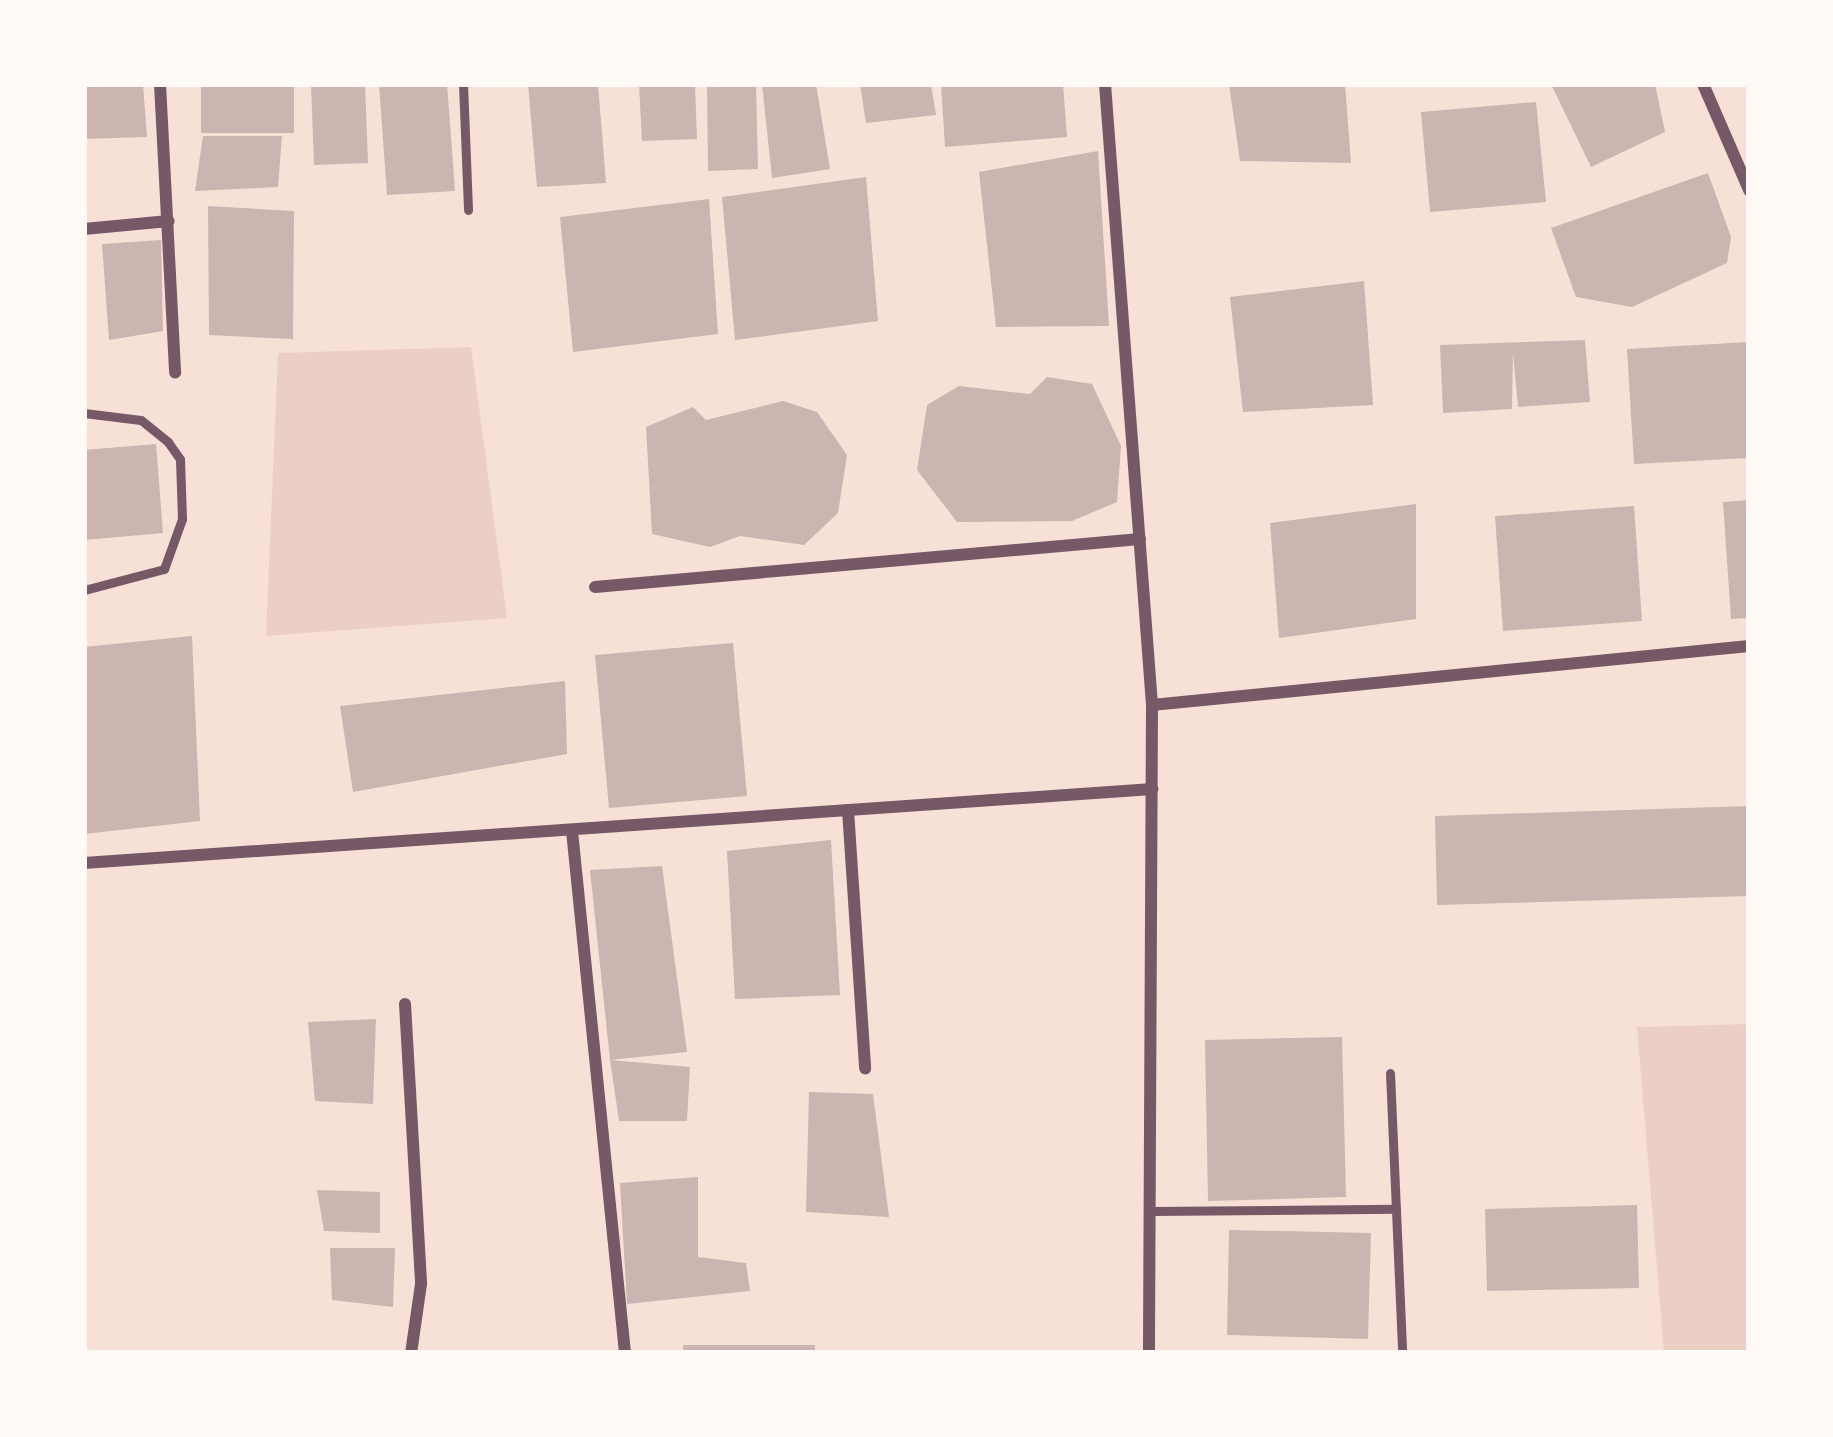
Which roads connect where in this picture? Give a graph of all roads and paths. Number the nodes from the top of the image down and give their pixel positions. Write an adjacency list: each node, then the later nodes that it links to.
1 (160, 84): 7 (street)
2 (463, 84): 6 (lane)
3 (1105, 84): 11 (street)
4 (1702, 84): 5 (street)
5 (1749, 190)
6 (468, 210)
7 (169, 221): 8 (street); 9 (street)
8 (84, 230)
9 (175, 373)
10 (84, 413): 13 (lane)
11 (1139, 539): 12 (street); 15 (street)
12 (595, 587)
13 (84, 590)
14 (1749, 646): 15 (street)
15 (1152, 705): 16 (street)
16 (1152, 788): 17 (street); 24 (street)
17 (848, 810): 18 (street); 21 (street)
18 (572, 832): 19 (street); 26 (street)
19 (84, 863)
20 (405, 1004): 25 (street)
21 (865, 1068)
22 (1390, 1073): 23 (lane)
23 (1396, 1209): 24 (lane); 28 (lane)
24 (1151, 1211): 27 (street)
25 (411, 1353)
26 (625, 1353)
27 (1150, 1353)
28 (1402, 1353)

